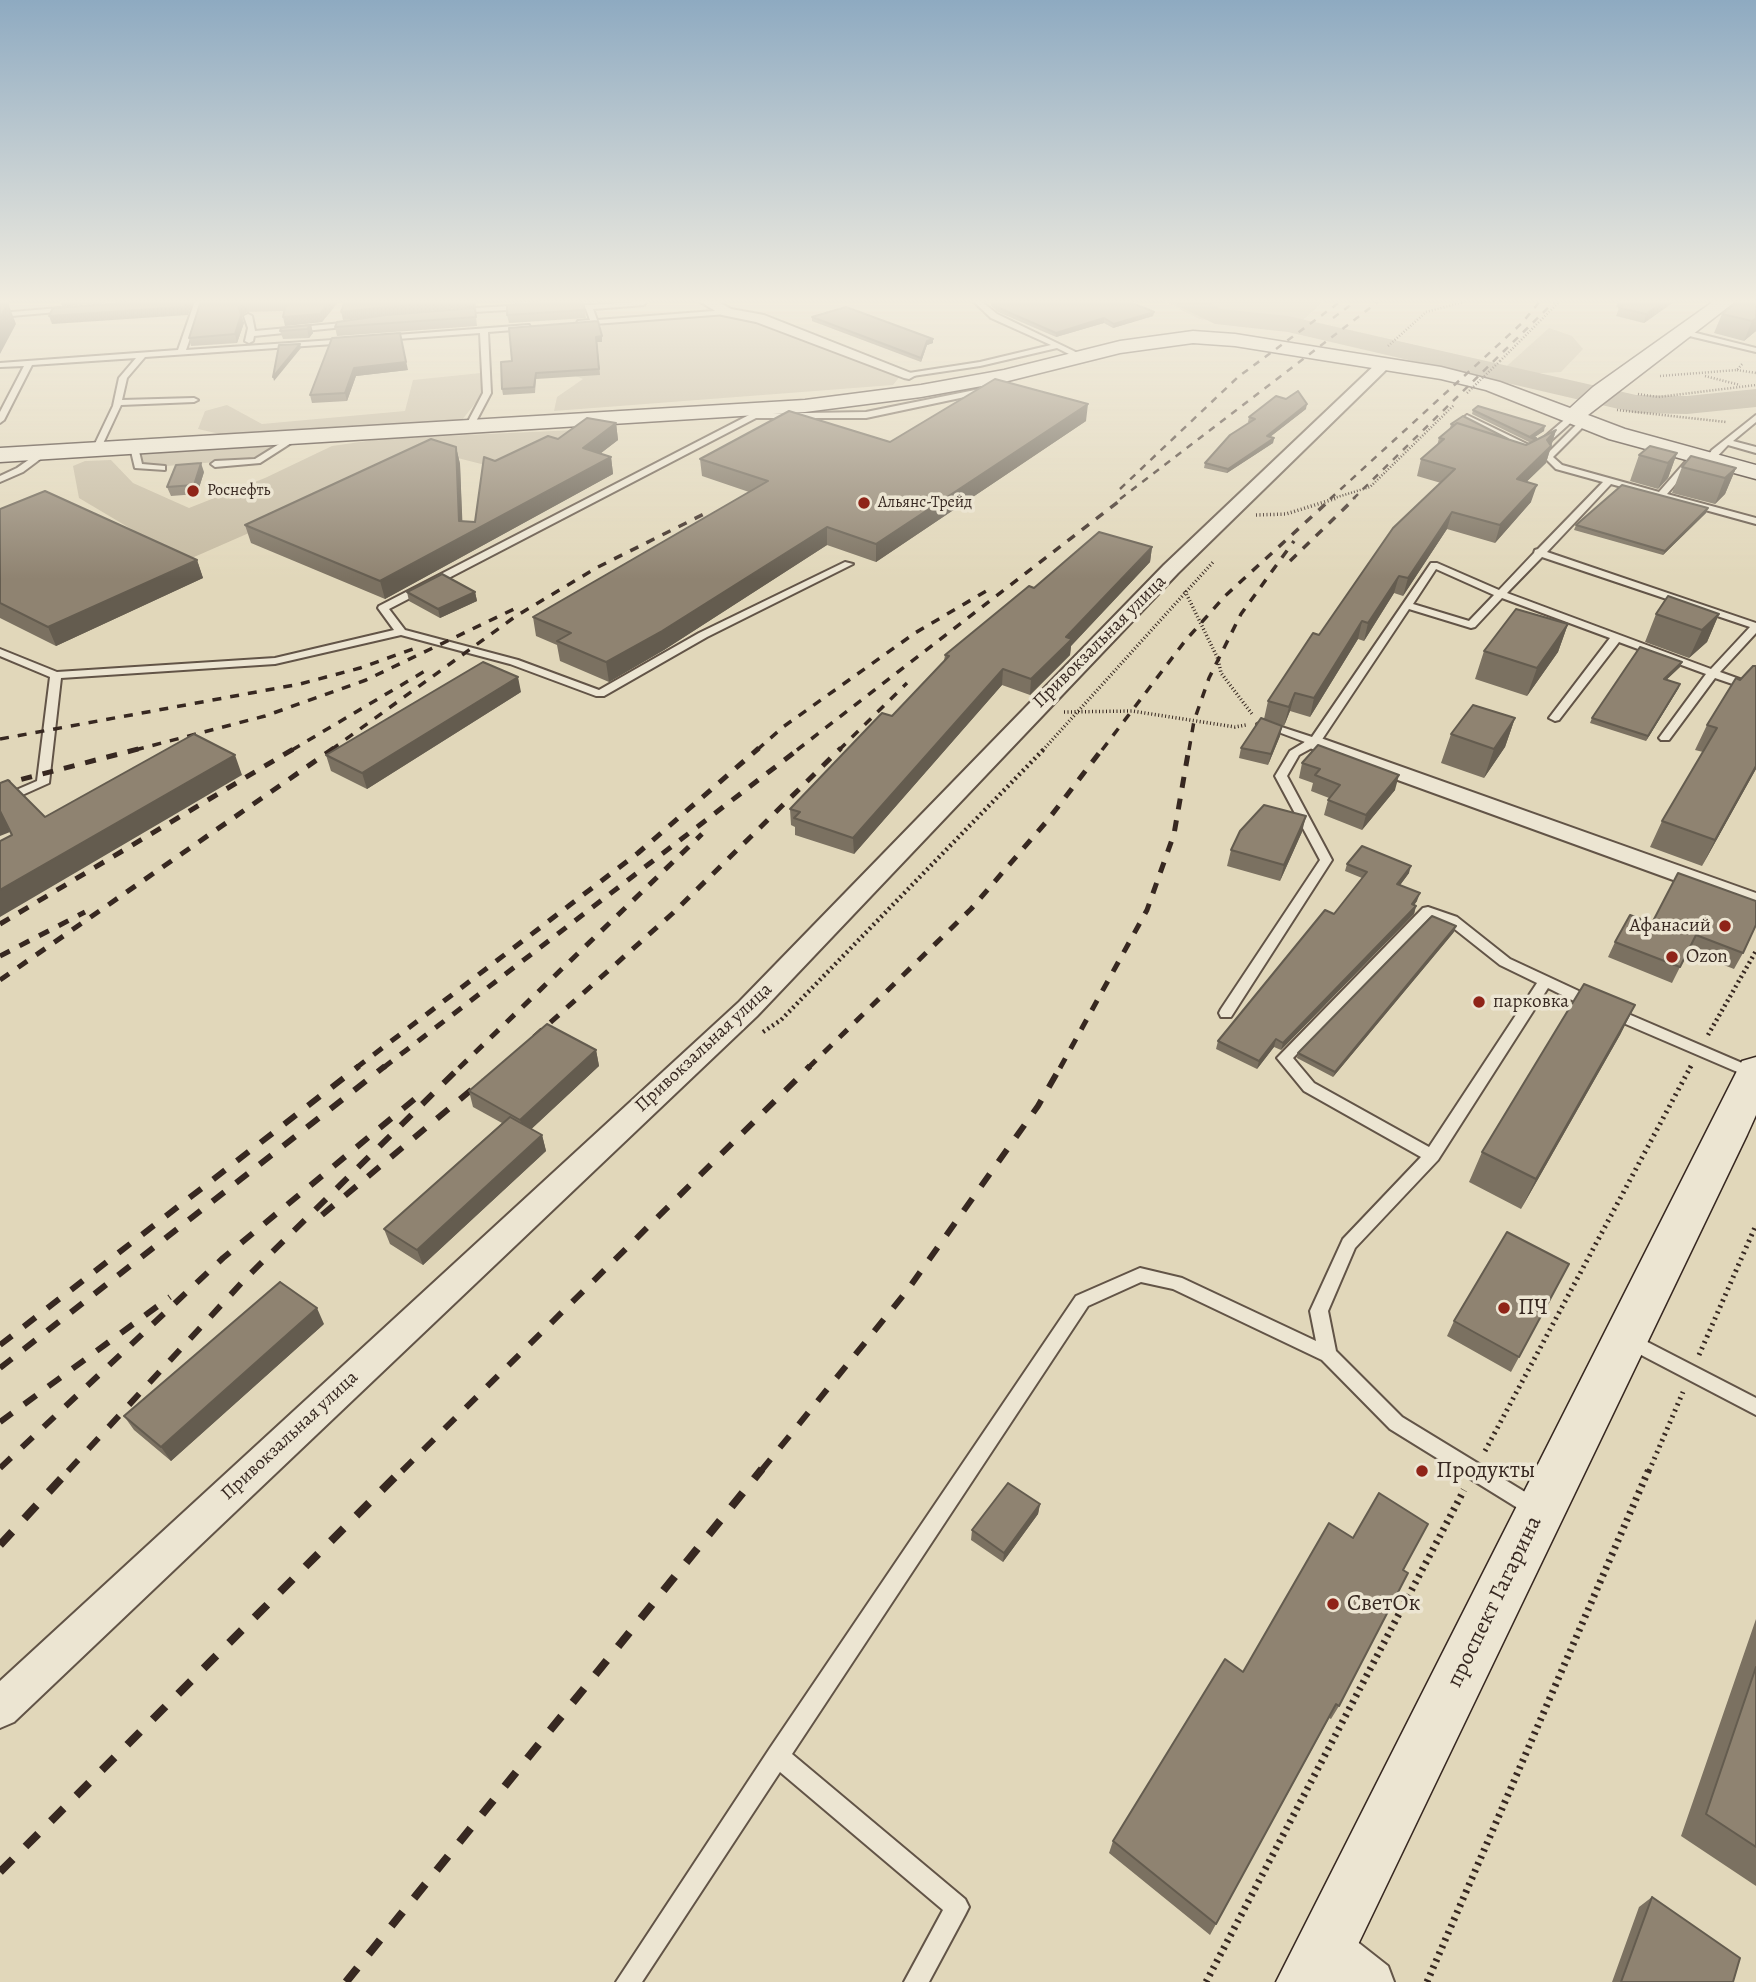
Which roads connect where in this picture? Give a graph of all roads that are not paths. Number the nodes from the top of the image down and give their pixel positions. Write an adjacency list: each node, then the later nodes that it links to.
1 (13, 393): 13 (lane)
2 (120, 393): 10 (lane)
3 (487, 393): 15 (lane)
4 (902, 393): 15 (main road)
5 (965, 393): 38 (lane)
6 (1348, 393): 58 (street, Привокзальная улица)
7 (1513, 393): 14 (main road)
8 (1608, 393): 14 (main road)
9 (194, 400): 10 (lane)
10 (118, 404): 19 (lane)
11 (1467, 418): 23 (lane)
12 (1756, 418): 17 (lane)
13 (0, 419)
14 (1579, 419): 23 (lane); 25 (main road); 30 (lane)
15 (468, 429): 16 (main road)
16 (295, 438): 18 (main road); 26 (lane)
17 (1729, 443): 20 (lane); 25 (lane)
18 (134, 447): 19 (main road); 27 (lane)
19 (96, 450): 21 (main road)
20 (1756, 450)
21 (44, 452): 24 (main road); 29 (lane)
22 (1510, 452): 23 (lane)
23 (1534, 452)
24 (0, 455)
25 (1702, 459): 28 (main road); 31 (lane)
26 (215, 464)
27 (162, 468)
28 (1756, 472)
29 (0, 479)
30 (1609, 481): 31 (lane); 33 (lane)
31 (1661, 495): 32 (lane)
32 (1756, 521)
33 (1538, 552): 35 (lane); 37 (lane)
34 (848, 564): 38 (lane)
35 (1501, 594): 36 (lane); 36 (lane); 39 (lane)
36 (1407, 605): 47 (lane)
37 (1756, 626): 41 (lane)
38 (401, 632): 42 (lane)
39 (1618, 637): 41 (lane); 44 (lane)
40 (0, 652): 42 (lane)
41 (1713, 673): 43 (lane); 46 (lane)
42 (56, 675): 48 (lane)
43 (1756, 689)
44 (1555, 718)
45 (1258, 723): 47 (lane)
46 (1665, 738)
47 (1315, 742): 49 (street); 51 (lane)
48 (0, 801)
49 (1756, 902)
50 (1545, 981): 52 (lane); 53 (lane); 53 (lane)
51 (1226, 1013)
52 (1756, 1073): 54 (main road, проспект Гагарина)
53 (1432, 1156): 55 (lane)
54 (1626, 1339): 56 (lane); 57 (main road, проспект Гагарина)
55 (1328, 1355): 57 (lane); 59 (lane)
56 (1756, 1407)
57 (1540, 1512): 60 (main road, проспект Гагарина)
58 (0, 1707)
59 (778, 1756): 61 (lane); 62 (lane)
60 (1316, 1963): 63 (street)
61 (628, 1982)
62 (916, 1982)
63 (1372, 1982)

